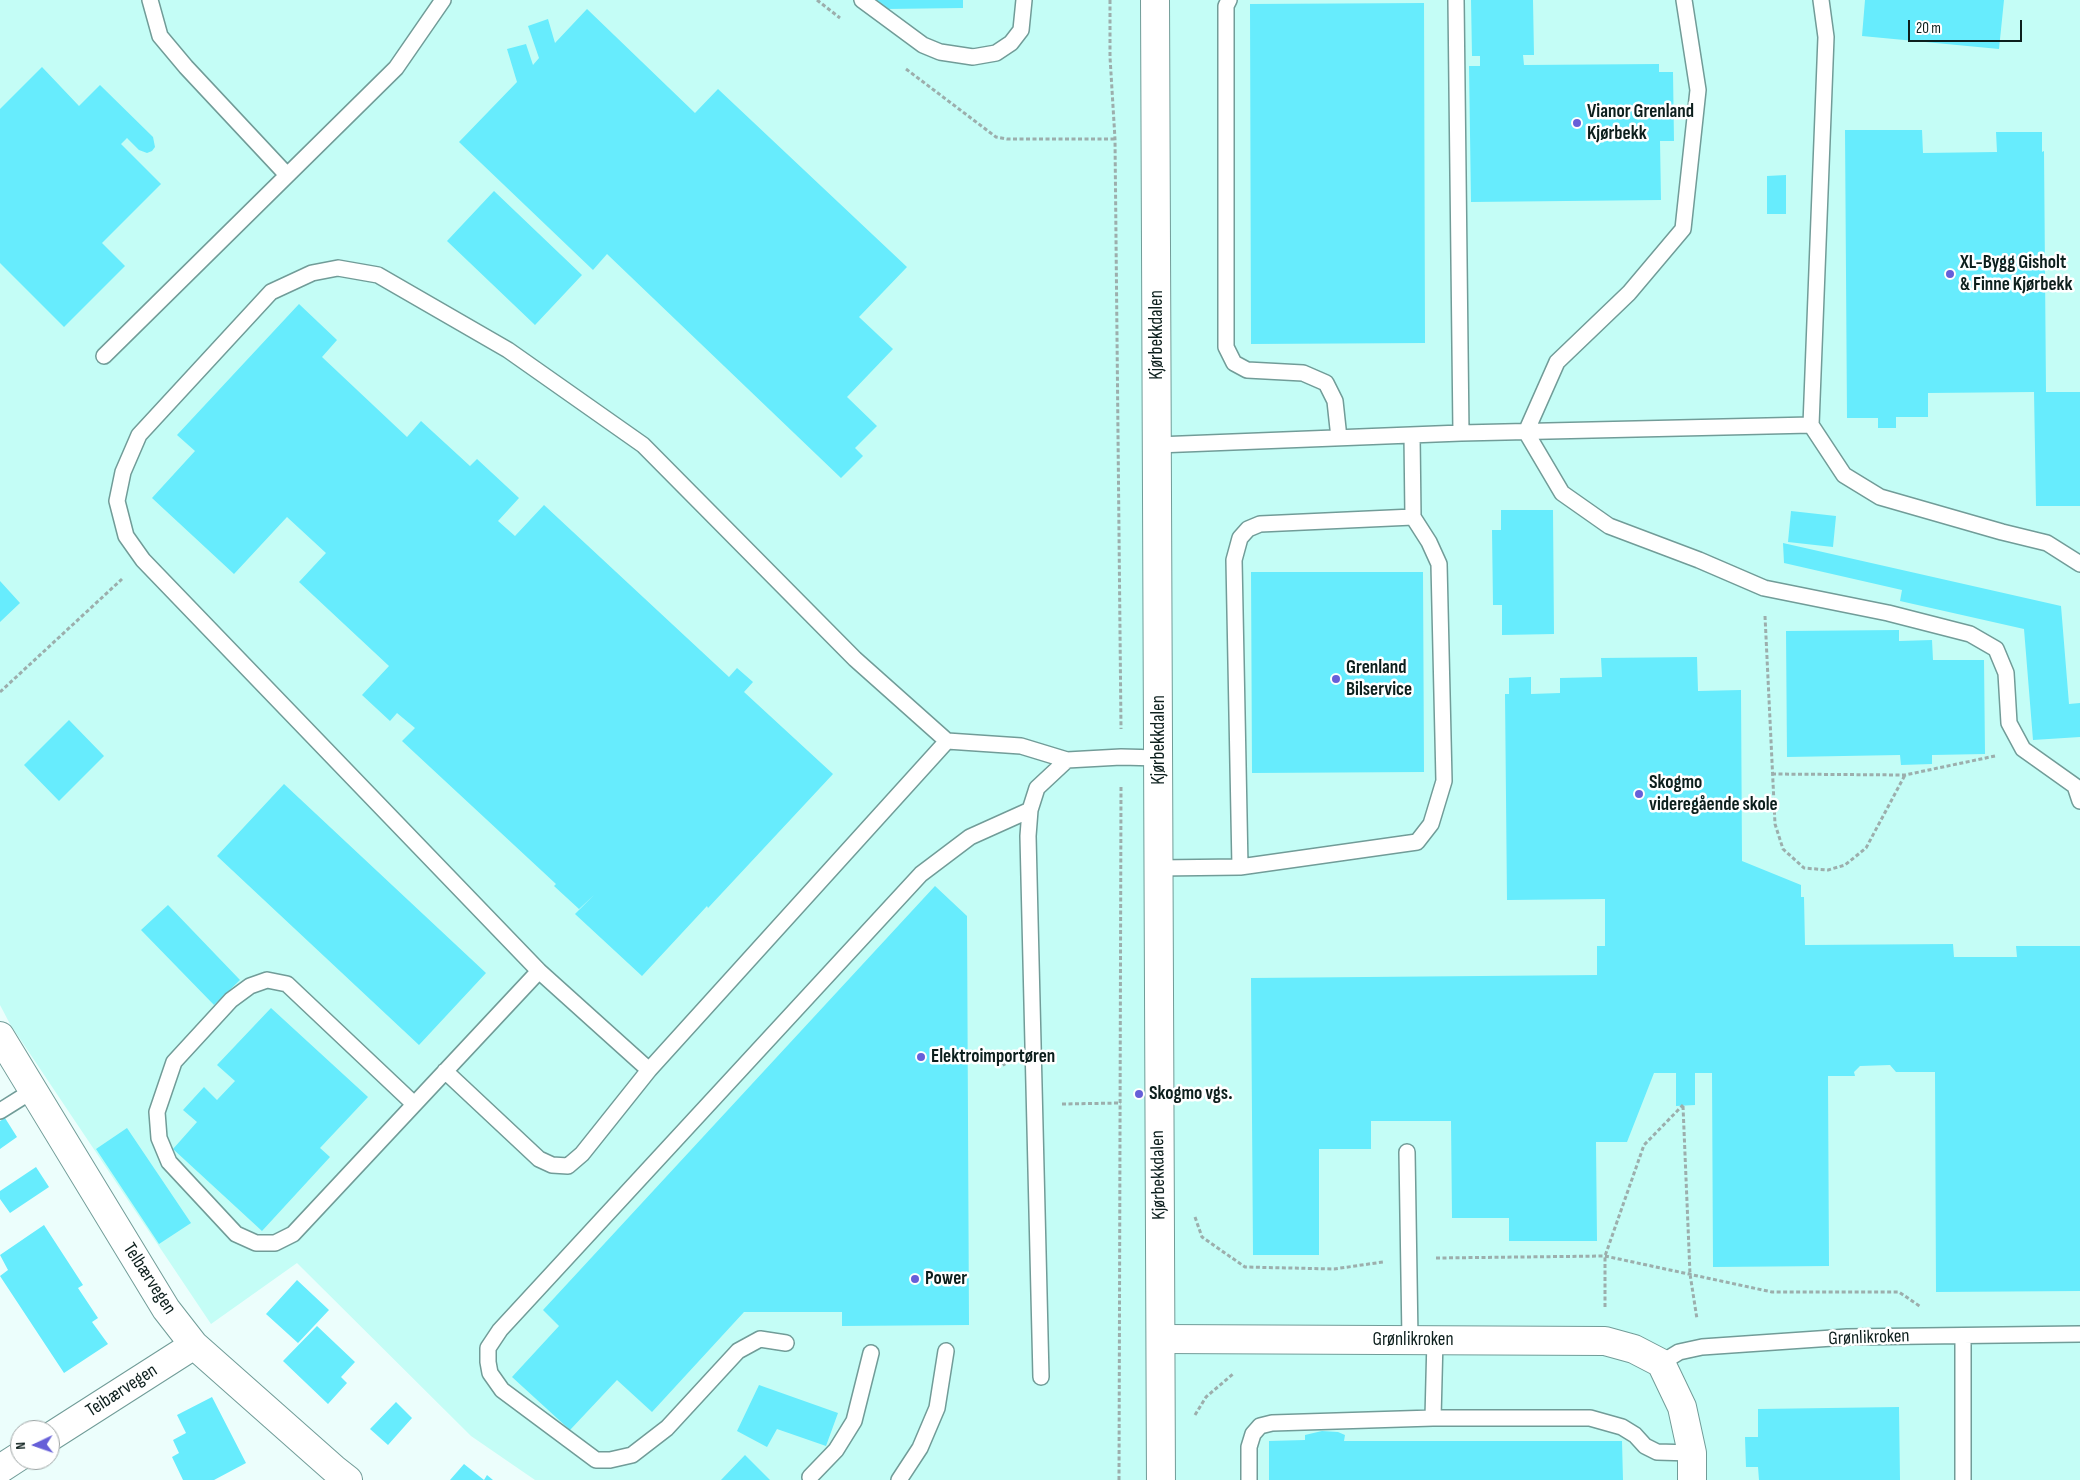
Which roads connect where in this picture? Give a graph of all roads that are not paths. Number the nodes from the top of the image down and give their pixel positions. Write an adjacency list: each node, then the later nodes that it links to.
1 (150, 0): 10 (lane)
2 (443, 0): 10 (lane)
3 (862, 0): 4 (lane)
4 (1024, 0)
5 (1156, 0): 17 (street, Kjørbekkdalen)
6 (1229, 0): 16 (lane)
7 (1456, 0): 14 (lane)
8 (1684, 0): 13 (lane)
9 (1821, 0): 12 (lane)
10 (287, 175): 11 (lane)
11 (104, 356)
12 (1812, 424): 13 (lane); 19 (lane)
13 (1526, 432): 14 (lane); 23 (lane)
14 (1461, 433): 15 (lane)
15 (1412, 435): 16 (lane); 18 (lane)
16 (1339, 438): 17 (lane)
17 (1157, 445): 21 (street, Kjørbekkdalen)
18 (1413, 517): 25 (lane); 25 (lane)
19 (2080, 564)
20 (947, 741): 22 (lane); 27 (lane); 29 (lane)
21 (1159, 758): 22 (lane); 26 (street, Kjørbekkdalen)
22 (1067, 760): 24 (lane)
23 (2080, 801)
24 (1030, 810): 39 (lane); 44 (lane)
25 (1240, 867): 26 (lane)
26 (1158, 868): 37 (street, Kjørbekkdalen)
27 (540, 971): 29 (lane); 30 (lane)
28 (0, 1036): 31 (street, Telbærvegen)
29 (649, 1070): 30 (lane)
30 (445, 1071): 32 (lane)
31 (32, 1091): 33 (lane); 40 (street, Telbærvegen)
32 (414, 1104): 32 (lane)
33 (0, 1110)
34 (1407, 1152): 38 (lane)
35 (2080, 1334): 36 (lane, Grønlikroken)
36 (1963, 1336): 43 (lane, Grønlikroken); 54 (lane)
37 (1161, 1339): 38 (street, Grønlikroken); 51 (street, Kjørbekkdalen)
38 (1422, 1339): 43 (street, Grønlikroken); 45 (lane)
39 (786, 1343)
40 (194, 1344): 46 (street, Teibærvegen); 49 (street, Telbærvegen)
41 (946, 1351): 50 (lane)
42 (871, 1353): 48 (lane)
43 (1661, 1363): 47 (street)
44 (1041, 1377)
45 (1433, 1418): 47 (lane); 52 (lane)
46 (60, 1431)
47 (1692, 1452): 53 (street)
48 (810, 1477)
49 (348, 1480)
50 (899, 1480)
51 (1161, 1480)
52 (1249, 1480)
53 (1692, 1480)
54 (1963, 1480)

